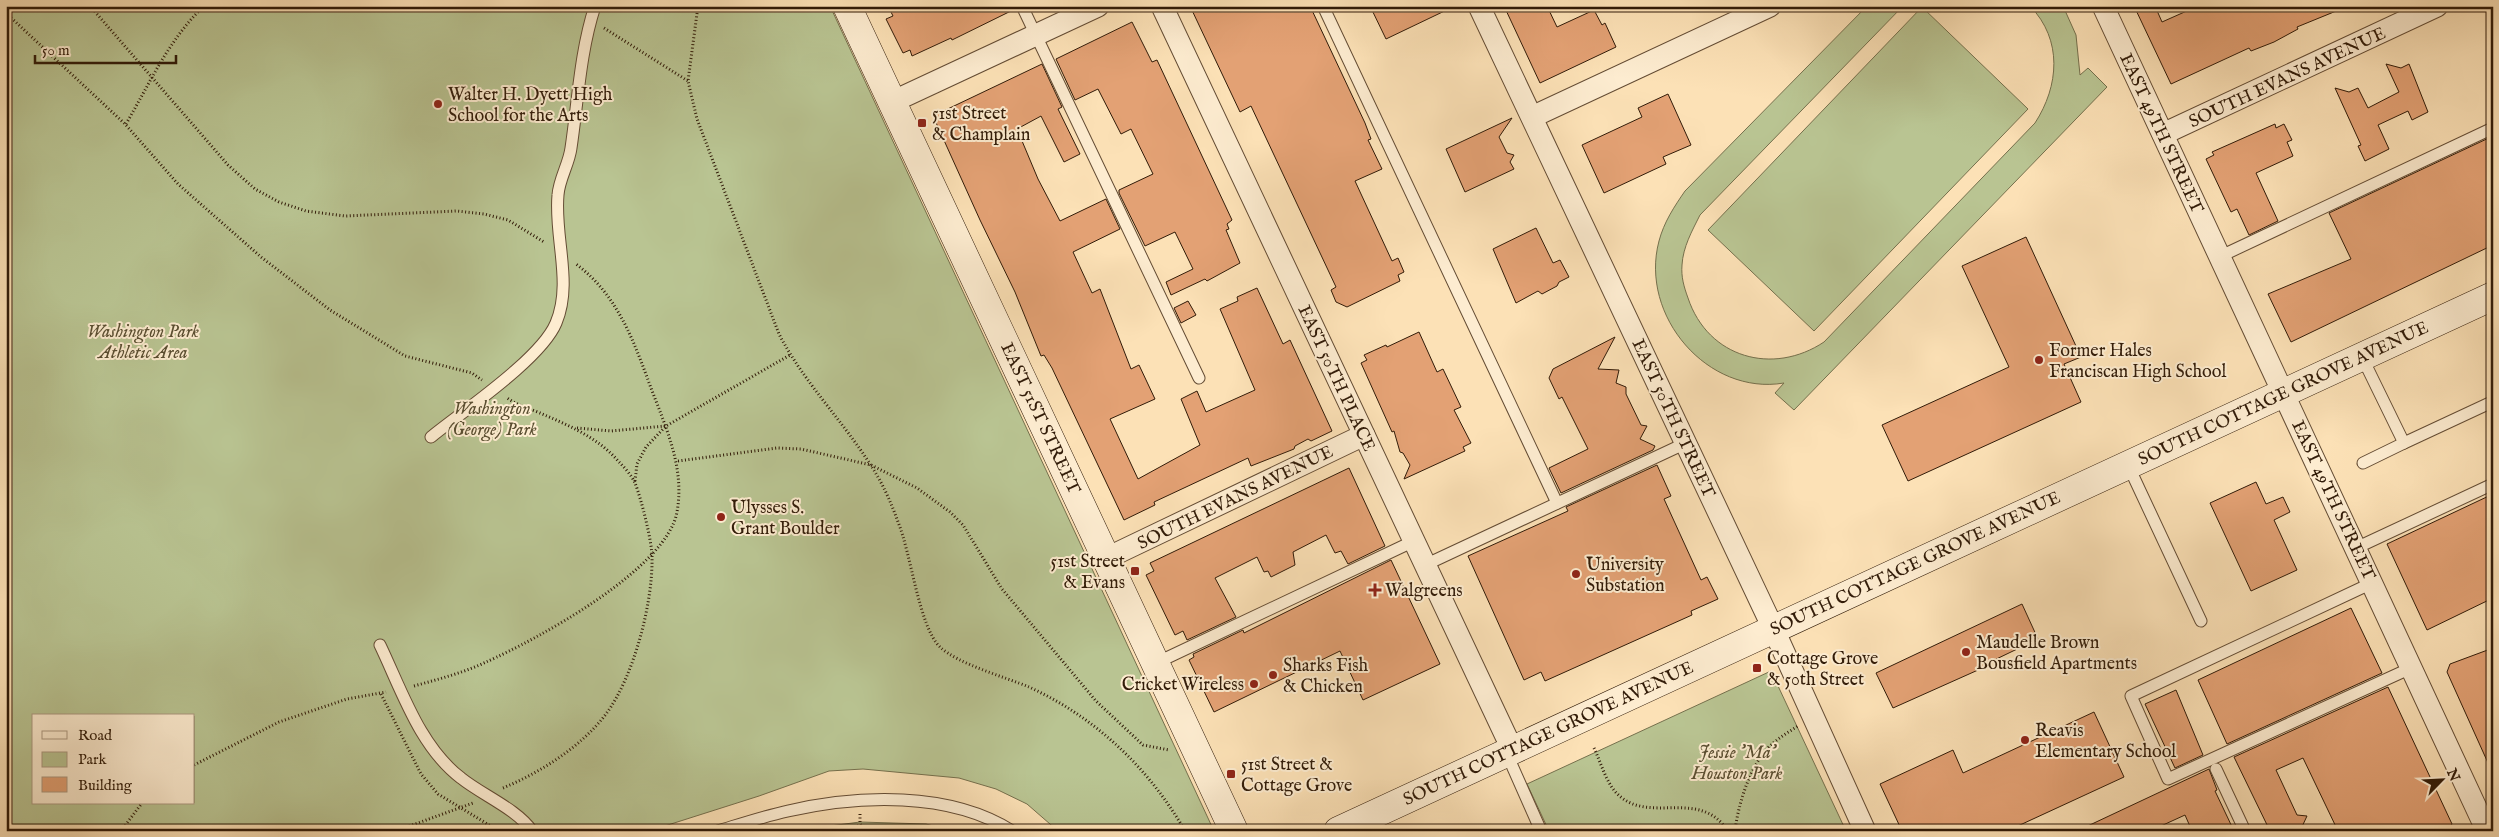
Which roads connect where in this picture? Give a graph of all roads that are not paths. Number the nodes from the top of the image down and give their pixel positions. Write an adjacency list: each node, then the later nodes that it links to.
1 (595, 6): 23 (lane)
2 (847, 6): 12 (main road, EAST 51ST STREET)
3 (1022, 6): 11 (lane)
4 (1098, 6): 11 (street)
5 (1162, 6): 22 (street, EAST 50TH PLACE)
6 (1323, 6): 29 (lane)
7 (1479, 6): 13 (street, EAST 50TH STREET)
8 (1770, 6): 13 (street)
9 (2103, 6): 15 (street, EAST 49TH STREET)
10 (2437, 6): 15 (street, SOUTH EVANS AVENUE)
11 (1036, 35): 12 (street); 19 (lane)
12 (892, 102): 32 (main road, EAST 51ST STREET)
13 (1532, 117): 24 (street, EAST 50TH STREET)
14 (2493, 128): 16 (lane)
15 (2163, 134): 16 (street, EAST 49TH STREET)
16 (2221, 256): 20 (street, EAST 49TH STREET)
17 (2493, 296): 18 (main road, SOUTH COTTAGE GROVE AVENUE)
18 (2362, 357): 20 (main road, SOUTH COTTAGE GROVE AVENUE); 25 (lane)
19 (1199, 378)
20 (2284, 392): 27 (main road, SOUTH COTTAGE GROVE AVENUE); 31 (street, EAST 49TH STREET)
21 (2492, 402): 25 (lane)
22 (1364, 435): 30 (street, EAST 50TH PLACE); 32 (street, SOUTH EVANS AVENUE)
23 (431, 437)
24 (1686, 443): 29 (lane); 36 (street, EAST 50TH STREET)
25 (2404, 443): 26 (lane)
26 (2363, 463)
27 (2128, 465): 35 (lane); 36 (main road, SOUTH COTTAGE GROVE AVENUE)
28 (2493, 484): 31 (lane)
29 (1557, 503): 33 (lane)
30 (1414, 541): 33 (street, EAST 50TH PLACE); 38 (lane)
31 (2356, 548): 34 (street, EAST 49TH STREET)
32 (1107, 558): 38 (main road, EAST 51ST STREET)
33 (1425, 565): 40 (street, EAST 50TH PLACE)
34 (2372, 582): 39 (street, EAST 49TH STREET); 39 (lane)
35 (2201, 621)
36 (1773, 628): 40 (main road, SOUTH COTTAGE GROVE AVENUE); 48 (street, EAST 50TH STREET)
37 (380, 645): 42 (lane)
38 (1156, 662): 45 (main road, EAST 51ST STREET)
39 (2411, 668): 50 (street, EAST 49TH STREET)
40 (1509, 751): 46 (main road, SOUTH COTTAGE GROVE AVENUE); 47 (lane)
41 (2216, 769): 49 (lane)
42 (532, 831)
43 (718, 831): 44 (lane)
44 (1012, 831)
45 (1234, 831)
46 (1338, 831)
47 (1541, 831)
48 (1865, 831)
49 (2245, 831)
50 (2487, 831)

